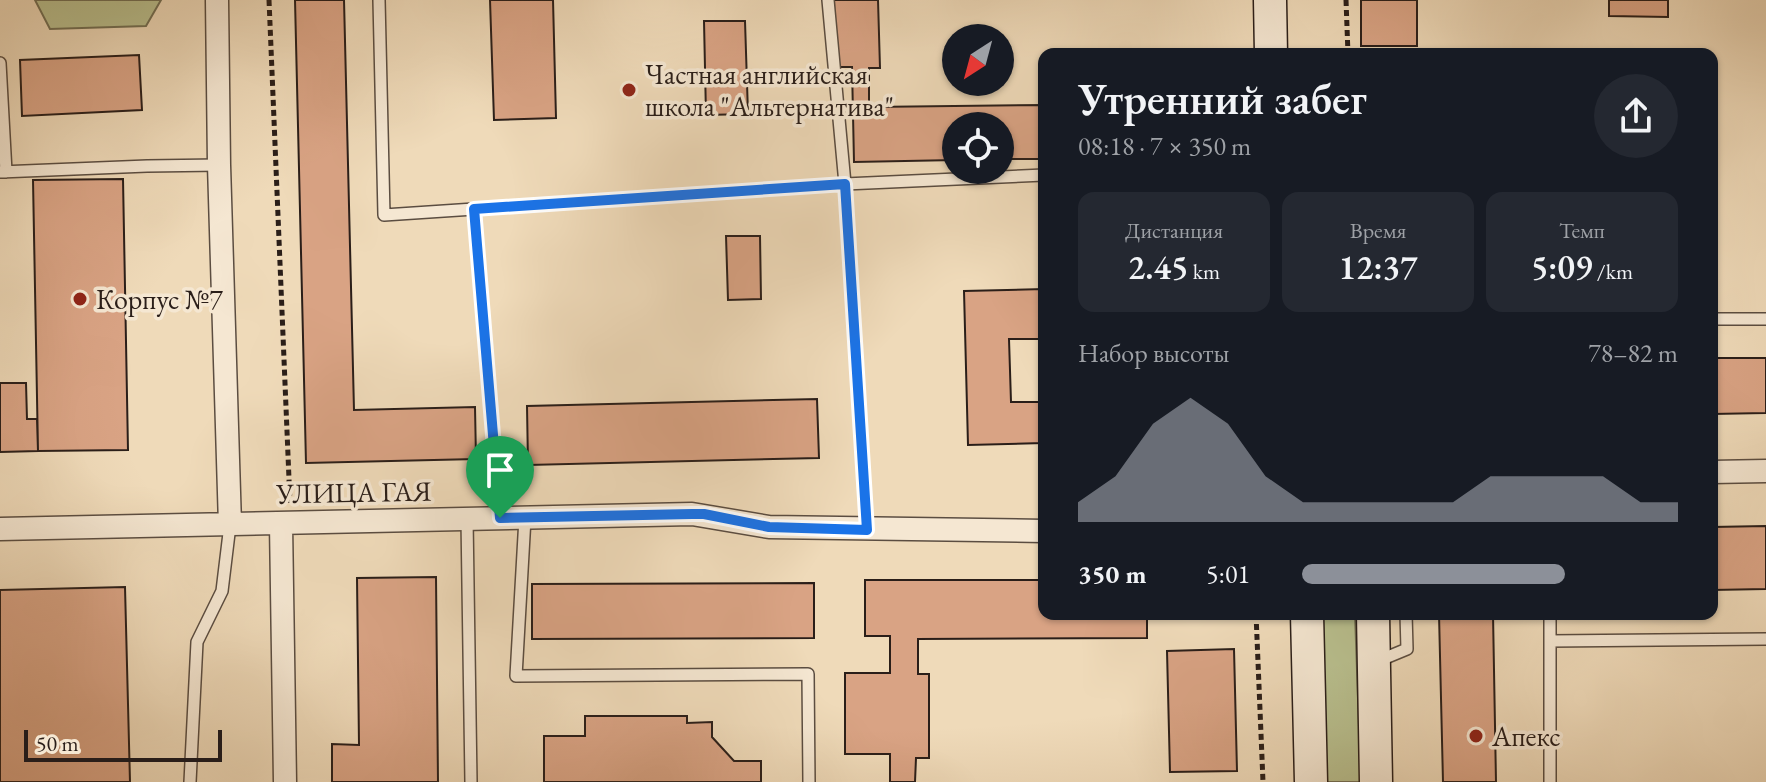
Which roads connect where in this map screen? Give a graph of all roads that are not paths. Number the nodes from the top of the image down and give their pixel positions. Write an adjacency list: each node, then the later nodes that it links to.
1 (217, 0): 7 (street)
2 (379, 0): 11 (lane)
3 (828, 0): 10 (lane)
4 (1270, 0): 5 (main road)
5 (1271, 48)
6 (0, 63): 8 (lane)
7 (219, 165): 8 (lane); 20 (street)
8 (3, 172)
9 (1038, 175): 10 (lane)
10 (845, 184): 11 (lane); 22 (lane)
11 (474, 209): 16 (lane)
12 (1718, 319): 13 (lane)
13 (1766, 319)
14 (1766, 471): 15 (street)
15 (1718, 472)
16 (500, 518): 17 (street, УЛИЦА ГАЯ); 18 (street, УЛИЦА ГАЯ)
17 (525, 518): 22 (street, УЛИЦА ГАЯ); 34 (lane)
18 (467, 519): 19 (street, УЛИЦА ГАЯ); 33 (lane)
19 (286, 524): 20 (street, УЛИЦА ГАЯ); 32 (street)
20 (230, 525): 21 (street, УЛИЦА ГАЯ); 31 (lane)
21 (0, 529)
22 (867, 530): 23 (street, УЛИЦА ГАЯ)
23 (1038, 531)
24 (1307, 620): 35 (main road)
25 (1373, 620): 30 (main road)
26 (1406, 620): 30 (lane)
27 (1550, 620): 29 (lane)
28 (1766, 639): 29 (lane)
29 (1550, 641): 37 (lane)
30 (1374, 663): 36 (main road)
31 (190, 782)
32 (285, 782)
33 (471, 782)
34 (809, 782)
35 (1311, 782)
36 (1376, 782)
37 (1550, 782)

